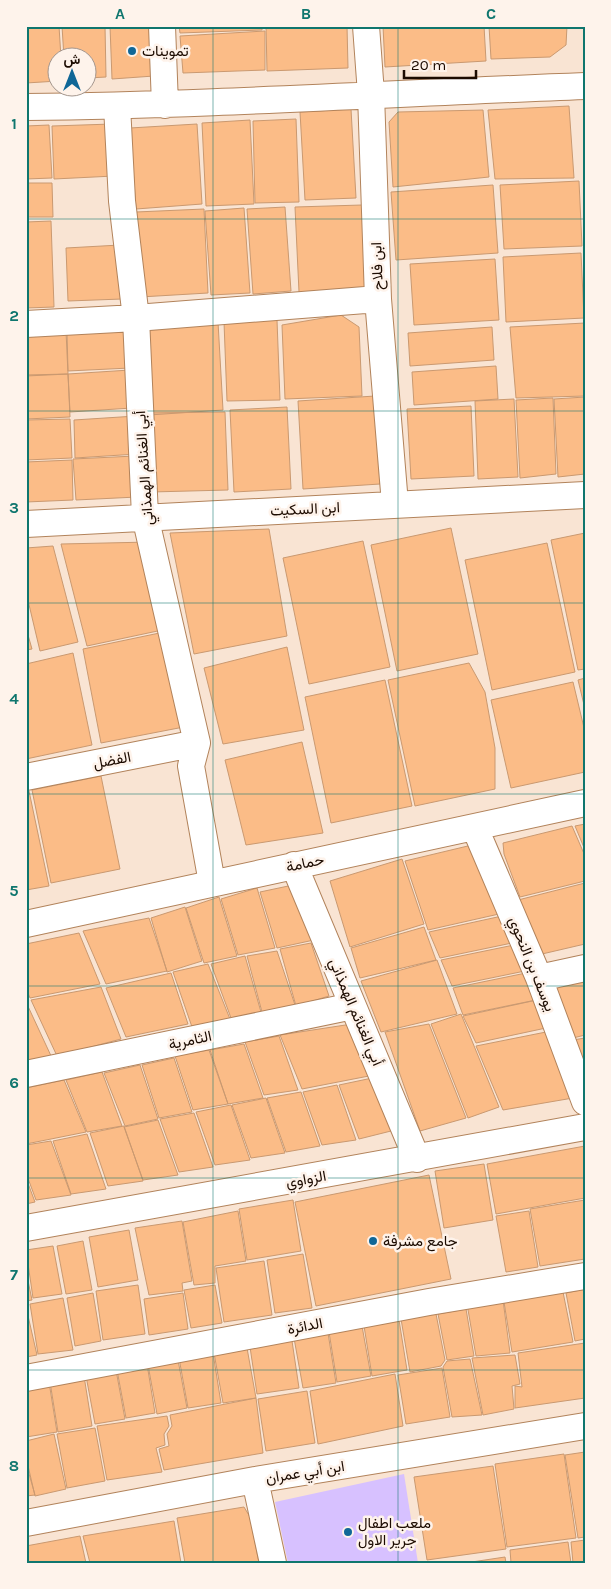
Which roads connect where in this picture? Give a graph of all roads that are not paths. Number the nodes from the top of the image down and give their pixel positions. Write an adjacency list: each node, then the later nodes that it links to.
1 (162, 26): 6 (street)
2 (366, 26): 4 (street, ابن فلاح)
3 (585, 86): 4 (street)
4 (371, 94): 6 (street); 8 (street, ابن فلاح)
5 (117, 106): 6 (street); 7 (street); 9 (street, أبي الغنائم الهمذاني)
6 (165, 106)
7 (26, 107)
8 (378, 299): 9 (street); 12 (street, ابن فلاح)
9 (136, 318): 10 (street); 13 (street, أبي الغنائم الهمذاني)
10 (26, 324)
11 (585, 495): 12 (street, ابن السكيت)
12 (395, 504): 13 (street, ابن السكيت)
13 (145, 516): 14 (street, ابن السكيت); 15 (street, أبي الغنائم الهمذاني)
14 (26, 524)
15 (197, 743): 16 (street, الفضل); 20 (street, أبي الغنائم الهمذاني)
16 (26, 777)
17 (585, 804): 18 (street, حمامة)
18 (475, 828): 19 (street, حمامة); 23 (street, يوسف بن النحوي)
19 (294, 865): 20 (street, حمامة); 24 (street, أبي الغنائم الهمذاني)
20 (212, 883): 21 (street, حمامة)
21 (26, 924)
22 (585, 968): 23 (street)
23 (539, 978): 26 (street, يوسف بن النحوي)
24 (354, 1006): 25 (street, الثامرية); 28 (street, أبي الغنائم الهمذاني)
25 (26, 1074)
26 (585, 1102)
27 (585, 1127): 28 (street, الزواوي)
28 (417, 1159): 29 (street, الزواوي)
29 (26, 1228)
30 (585, 1276): 31 (street, الدائرة)
31 (26, 1378)
32 (585, 1426): 33 (street, ابن أبي عمران)
33 (255, 1480): 34 (street, ابن أبي عمران); 35 (street)
34 (26, 1523)
35 (273, 1563)

